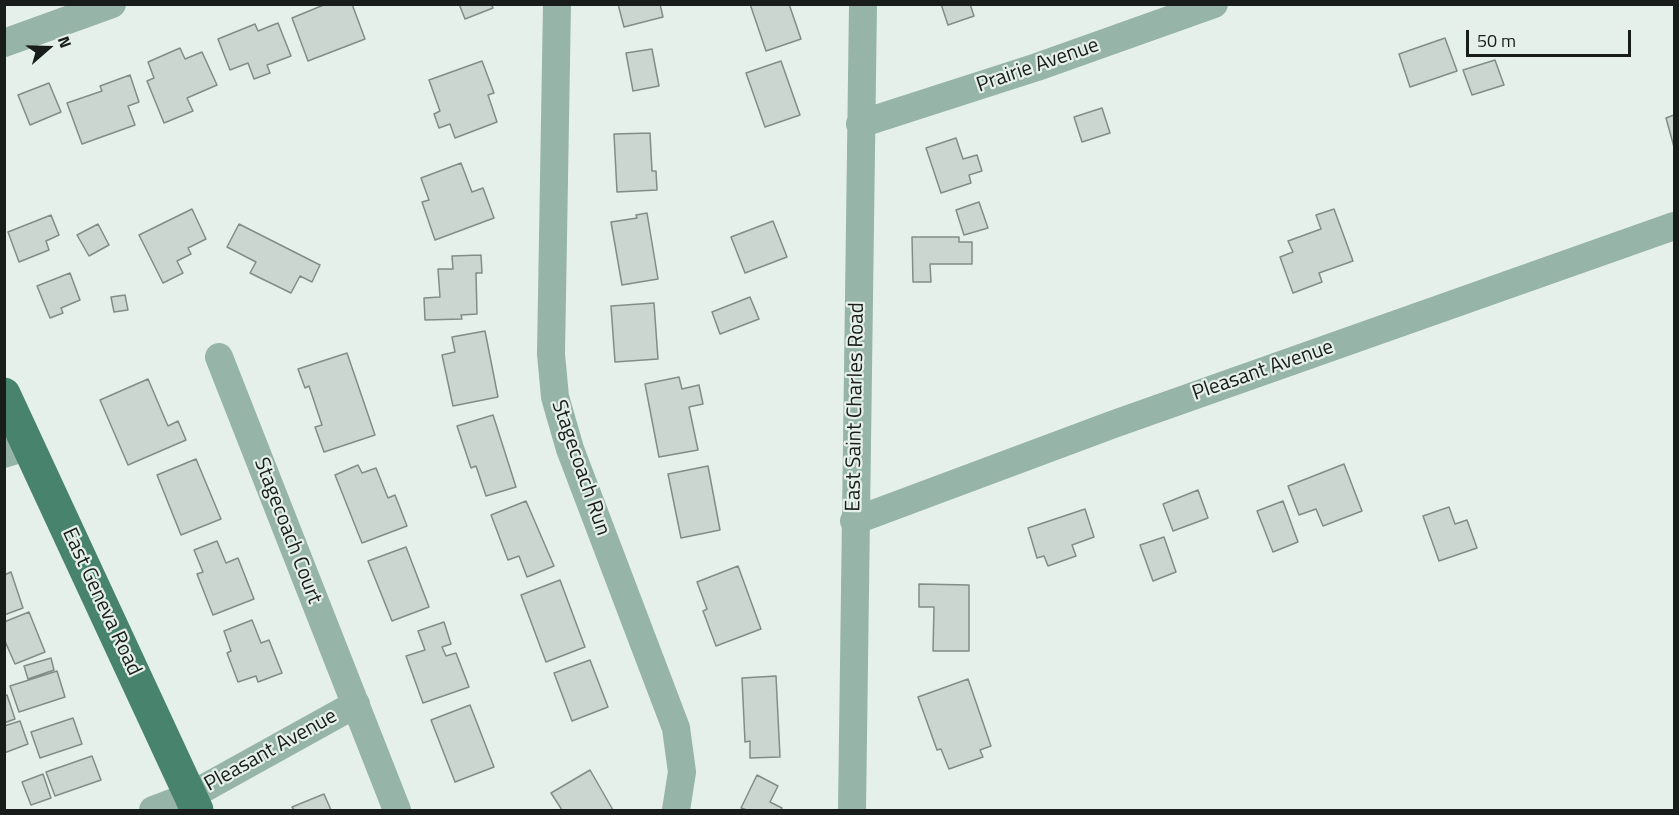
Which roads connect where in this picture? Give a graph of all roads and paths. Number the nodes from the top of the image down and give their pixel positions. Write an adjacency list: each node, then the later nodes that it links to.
1 (112, 4): 5 (street)
2 (557, 4): 16 (street, Stagecoach Run)
3 (863, 4): 6 (street, East Saint Charles Road)
4 (1214, 4): 6 (street, Prairie Avenue)
5 (4, 43)
6 (860, 124): 11 (street, East Saint Charles Road)
7 (1674, 226): 11 (street, Pleasant Avenue)
8 (219, 357): 12 (street, Stagecoach Court)
9 (4, 394): 10 (main road, East Geneva Road)
10 (17, 450): 13 (main road, East Geneva Road)
11 (854, 521): 17 (street, East Saint Charles Road)
12 (356, 704): 13 (street, Pleasant Avenue); 15 (street)
13 (194, 803): 14 (street, Pleasant Avenue)
14 (153, 810)
15 (398, 810)
16 (676, 810)
17 (852, 810)

